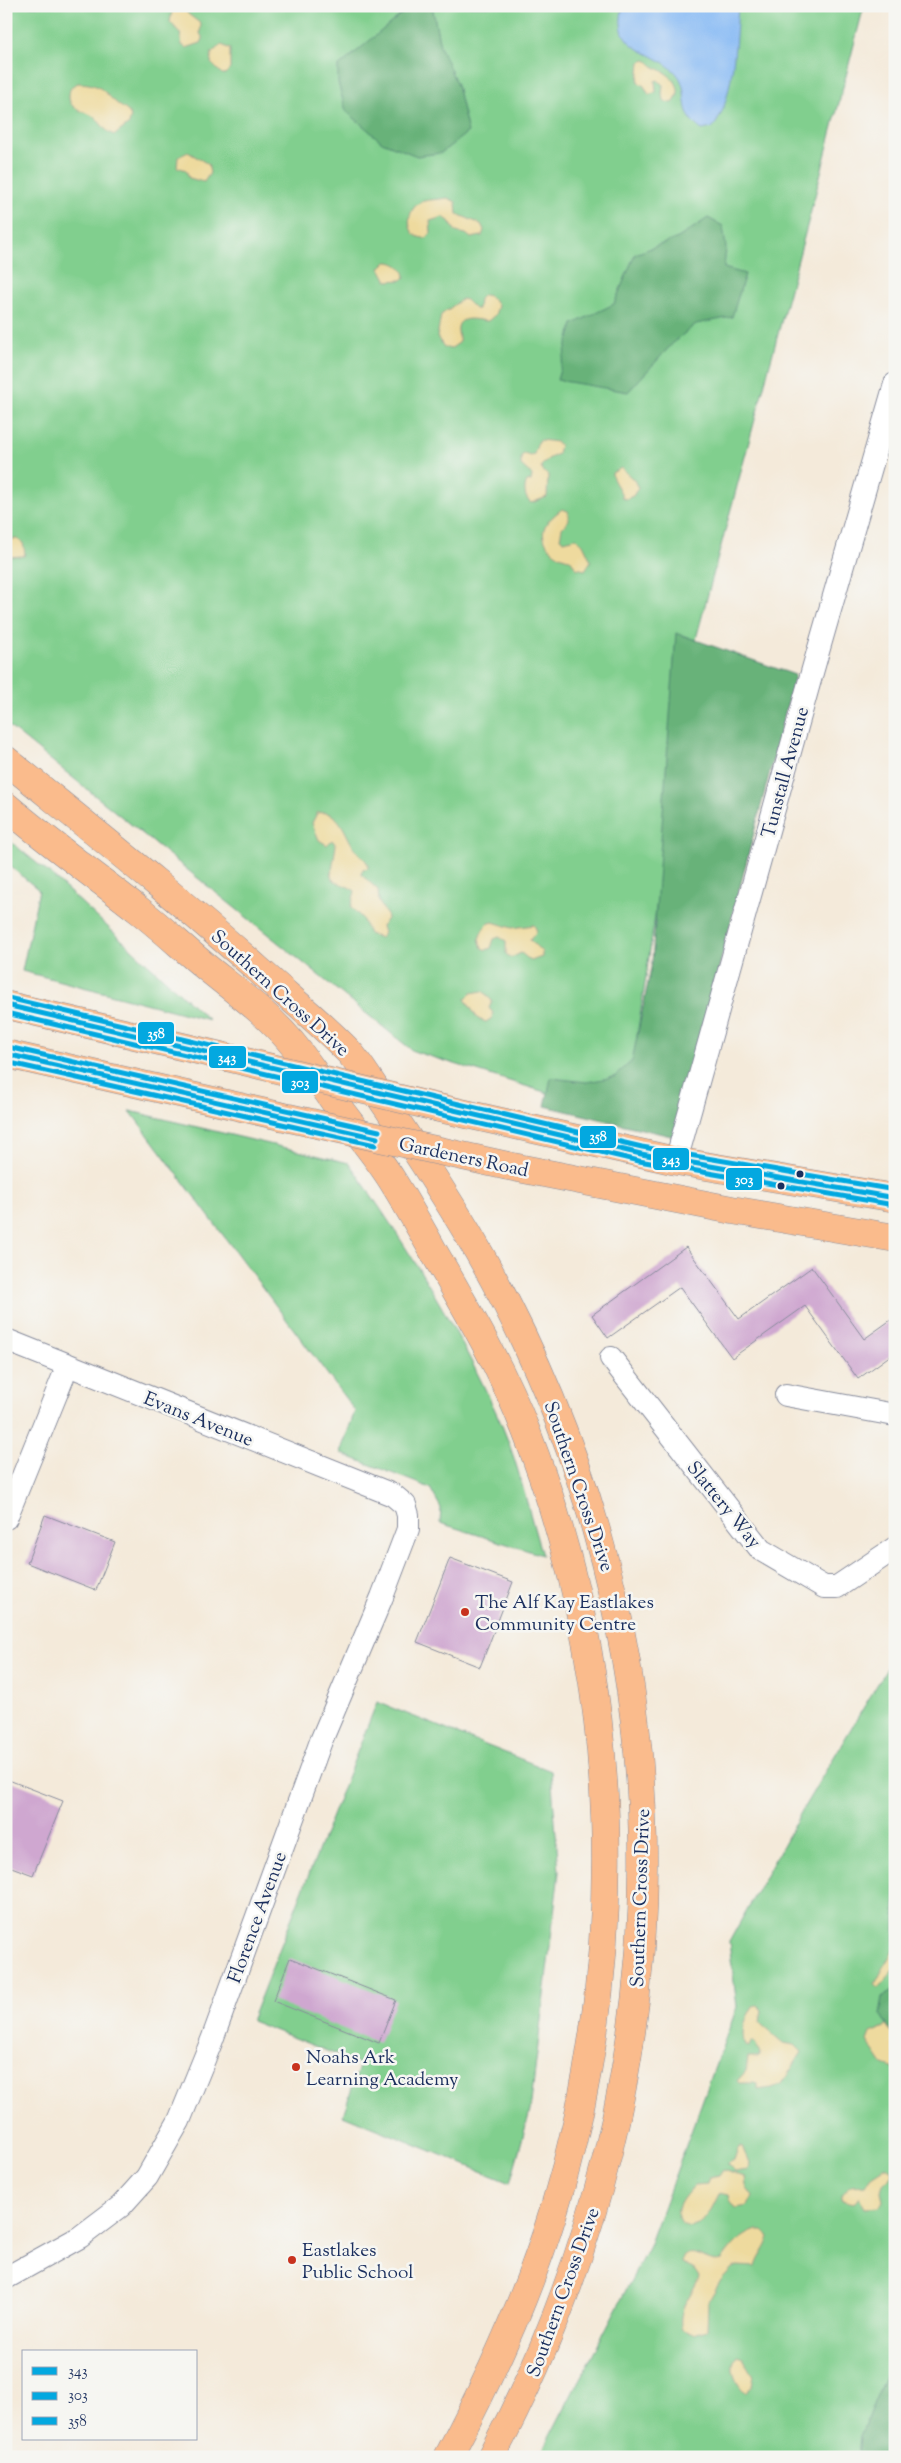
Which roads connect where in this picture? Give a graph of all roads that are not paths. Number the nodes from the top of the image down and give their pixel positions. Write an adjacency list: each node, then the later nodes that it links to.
1 (895, 384): 6 (street, Tunstall Avenue)
2 (6, 760): 19 (main road, Southern Cross Drive)
3 (6, 806): 18 (main road, Southern Cross Drive)
4 (6, 1005): 6 (main road, bridge)
5 (6, 1054): 8 (main road, Gardeners Road, bridge)
6 (676, 1161): 7 (main road)
7 (895, 1198)
8 (895, 1238)
9 (6, 1340): 11 (street, Evans Avenue)
10 (611, 1358): 16 (street, Slattery Way)
11 (68, 1365): 14 (street, Evans Avenue); 15 (street)
12 (786, 1395): 13 (street)
13 (895, 1415)
14 (393, 1495): 17 (street, Florence Avenue)
15 (6, 1518)
16 (895, 1548)
17 (6, 2278)
18 (448, 2457)
19 (491, 2457)

